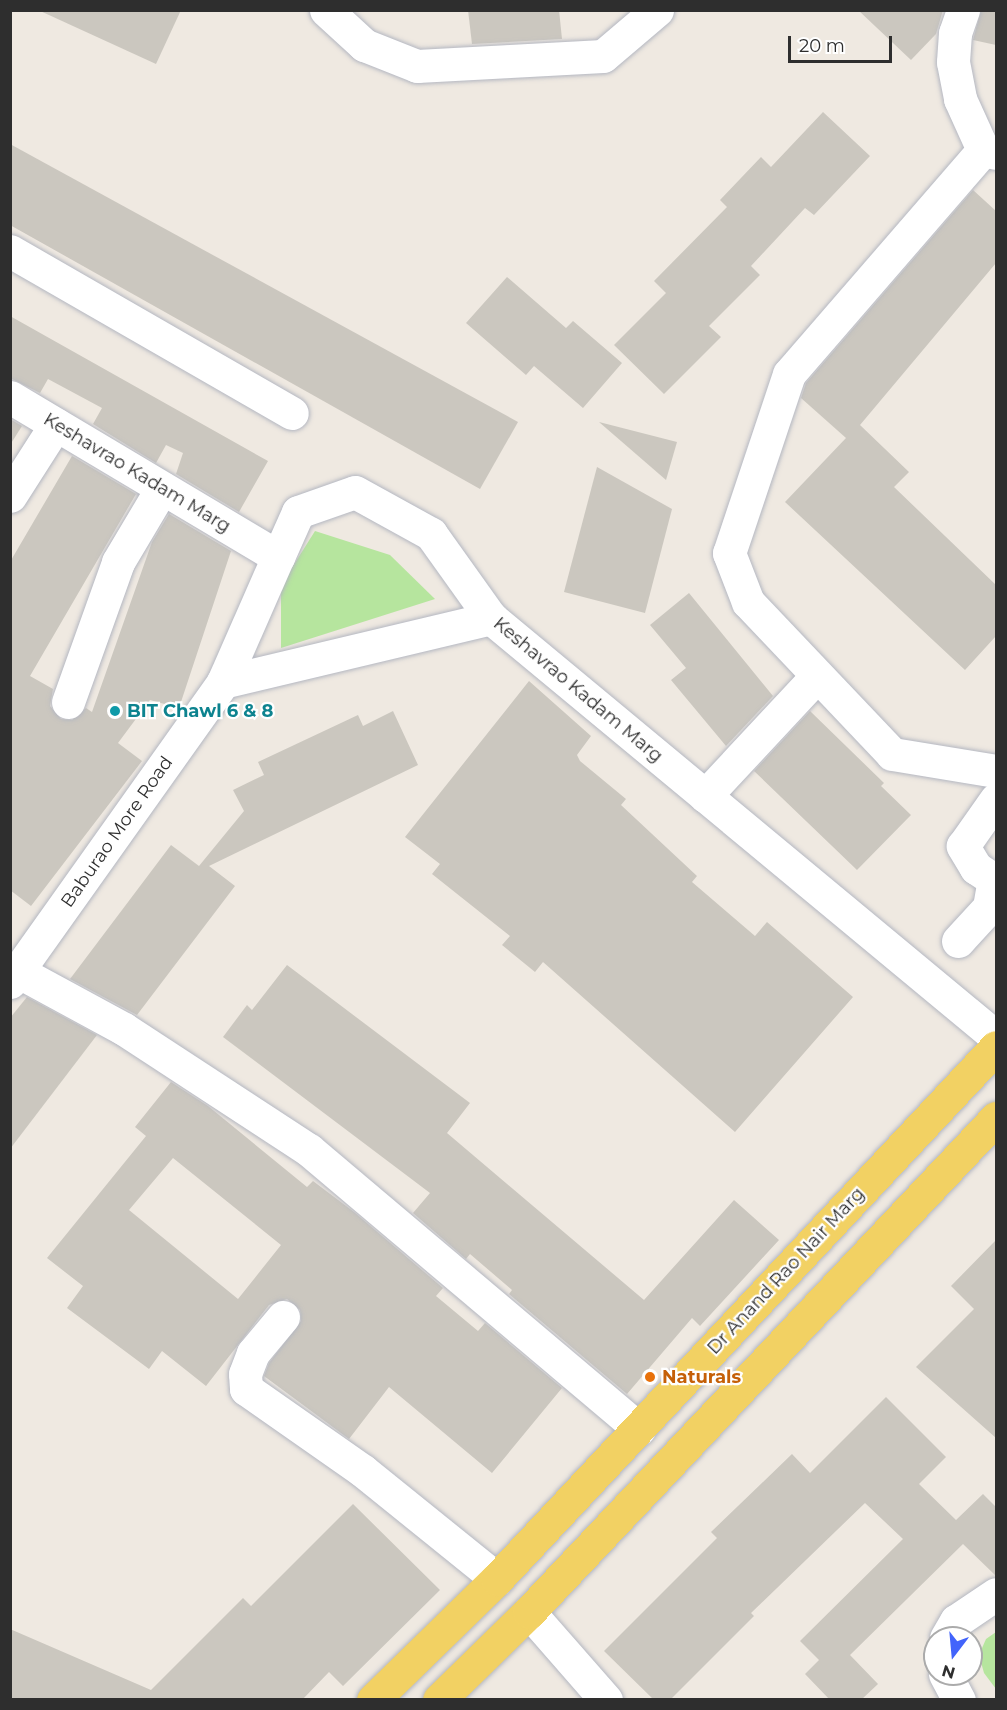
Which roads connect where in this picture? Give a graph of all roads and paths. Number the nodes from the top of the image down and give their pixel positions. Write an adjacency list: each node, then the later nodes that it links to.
1 (326, 10): 2 (street)
2 (657, 10)
3 (963, 10): 4 (street)
4 (990, 152): 13 (street)
5 (10, 251): 7 (street)
6 (10, 397): 8 (street, Keshavrao Kadam Marg)
7 (292, 413)
8 (56, 424): 9 (street, Keshavrao Kadam Marg); 10 (street)
9 (162, 488): 11 (street, Keshavrao Kadam Marg); 15 (street)
10 (10, 496)
11 (278, 557): 12 (street, Keshavrao Kadam Marg); 14 (street, Baburao More Road)
12 (490, 618): 14 (street); 17 (street, Keshavrao Kadam Marg)
13 (817, 676): 16 (street); 17 (street)
14 (222, 682): 20 (street, Baburao More Road)
15 (68, 702)
16 (996, 771)
17 (705, 796): 21 (street, Keshavrao Kadam Marg)
18 (996, 799): 19 (street)
19 (958, 941)
20 (15, 977): 25 (street)
21 (996, 1037)
22 (996, 1047): 25 (main road, Dr Anand Rao Nair Marg)
23 (996, 1118): 28 (main road)
24 (283, 1317): 26 (street)
25 (639, 1429): 26 (main road, Dr Anand Rao Nair Marg)
26 (497, 1580): 31 (main road, Dr Anand Rao Nair Marg)
27 (996, 1594): 29 (street)
28 (529, 1612): 32 (main road); 33 (street)
29 (953, 1626)
30 (951, 1686): 34 (street)
31 (373, 1700)
32 (439, 1700)
33 (606, 1700)
34 (959, 1700)

